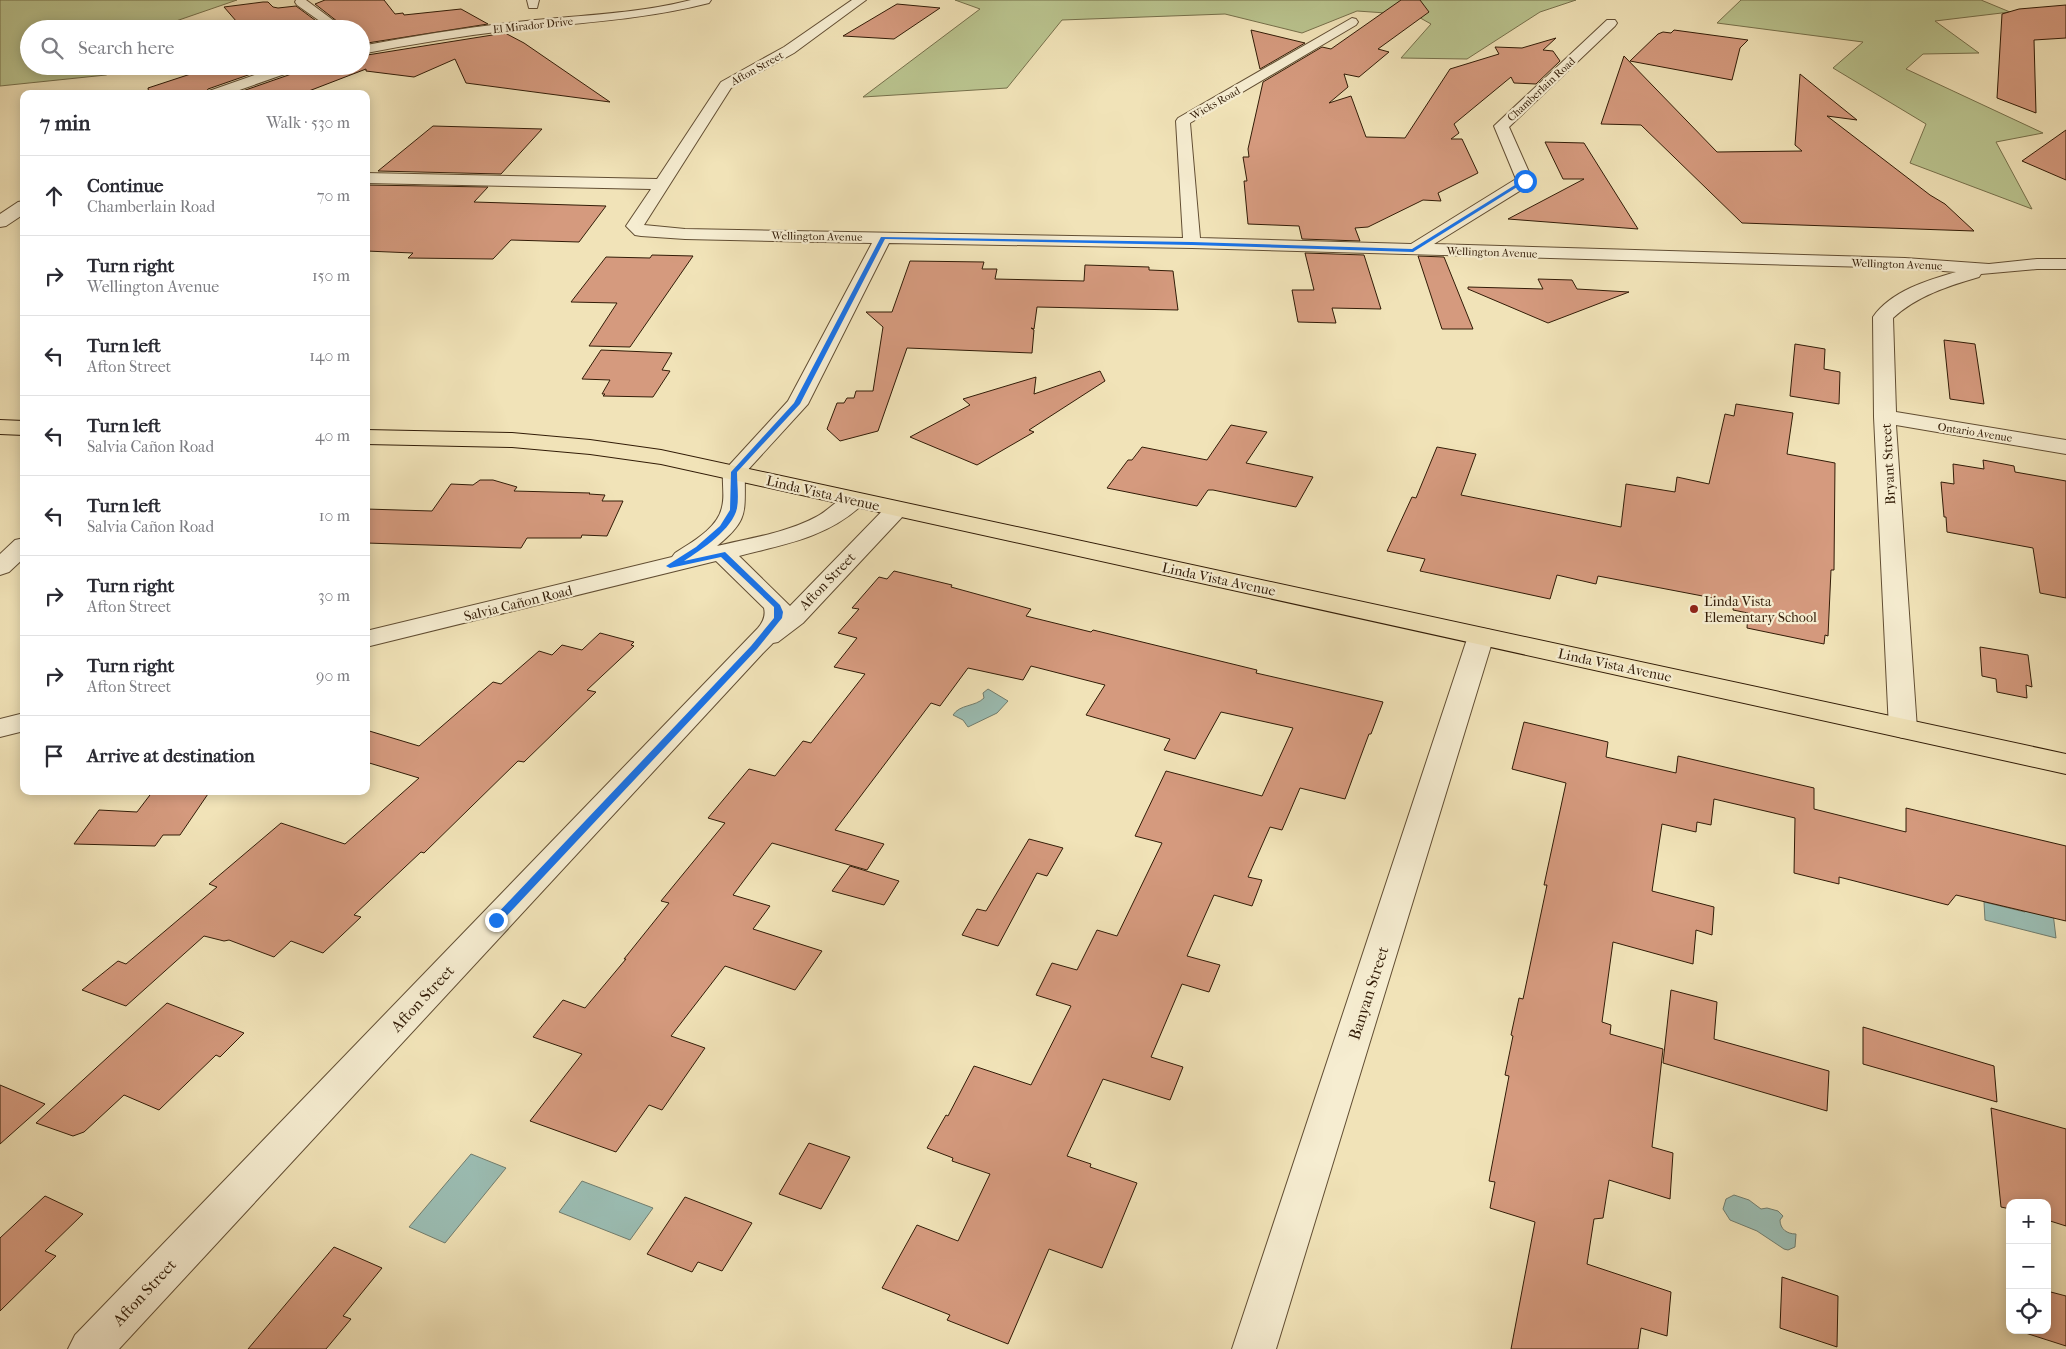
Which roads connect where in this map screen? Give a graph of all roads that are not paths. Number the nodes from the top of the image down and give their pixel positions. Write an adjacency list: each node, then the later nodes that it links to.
1 (705, 0): 8 (street, El Mirador Drive)
2 (860, 0): 13 (street, Afton Street)
3 (301, 2): 5 (street)
4 (533, 3): 8 (street)
5 (326, 20)
6 (1352, 22): 17 (street, Wicks Road)
7 (1611, 23): 18 (street, Chamberlain Road)
8 (535, 24): 9 (street, El Mirador Drive)
9 (370, 48)
10 (268, 75): 11 (street)
11 (225, 90)
12 (370, 178): 13 (street)
13 (662, 184): 16 (street, Wellington Avenue)
14 (20, 209): 15 (street)
15 (0, 222)
16 (883, 238): 17 (street, Wellington Avenue); 26 (street)
17 (1192, 243): 18 (street, Wellington Avenue)
18 (1413, 250): 20 (street, Wellington Avenue)
19 (2066, 264): 20 (street, Wellington Avenue)
20 (1989, 269): 21 (street, Bryant Street)
21 (1885, 417): 25 (street, Ontario Avenue); 38 (street, Bryant Street)
22 (0, 427): 23 (main road)
23 (20, 428)
24 (370, 437): 26 (main road, Linda Vista Avenue)
25 (2066, 447)
26 (734, 472): 27 (main road, Linda Vista Avenue); 31 (street, Salvia Cañon Road)
27 (854, 500): 28 (main road, Linda Vista Avenue); 30 (street, Salvia Cañon Road)
28 (896, 510): 33 (main road, Linda Vista Avenue); 35 (street, Afton Street)
29 (20, 549): 32 (street)
30 (722, 554): 31 (street, Salvia Cañon Road); 35 (street, Afton Street)
31 (670, 566): 34 (street, Salvia Cañon Road)
32 (0, 567)
33 (1481, 636): 38 (main road, Linda Vista Avenue); 41 (street, Banyan Street)
34 (370, 638)
35 (754, 647): 40 (street, Afton Street)
36 (20, 723): 37 (street)
37 (0, 728)
38 (1903, 729): 39 (main road, Linda Vista Avenue)
39 (2066, 764)
40 (90, 1349)
41 (1254, 1349)

